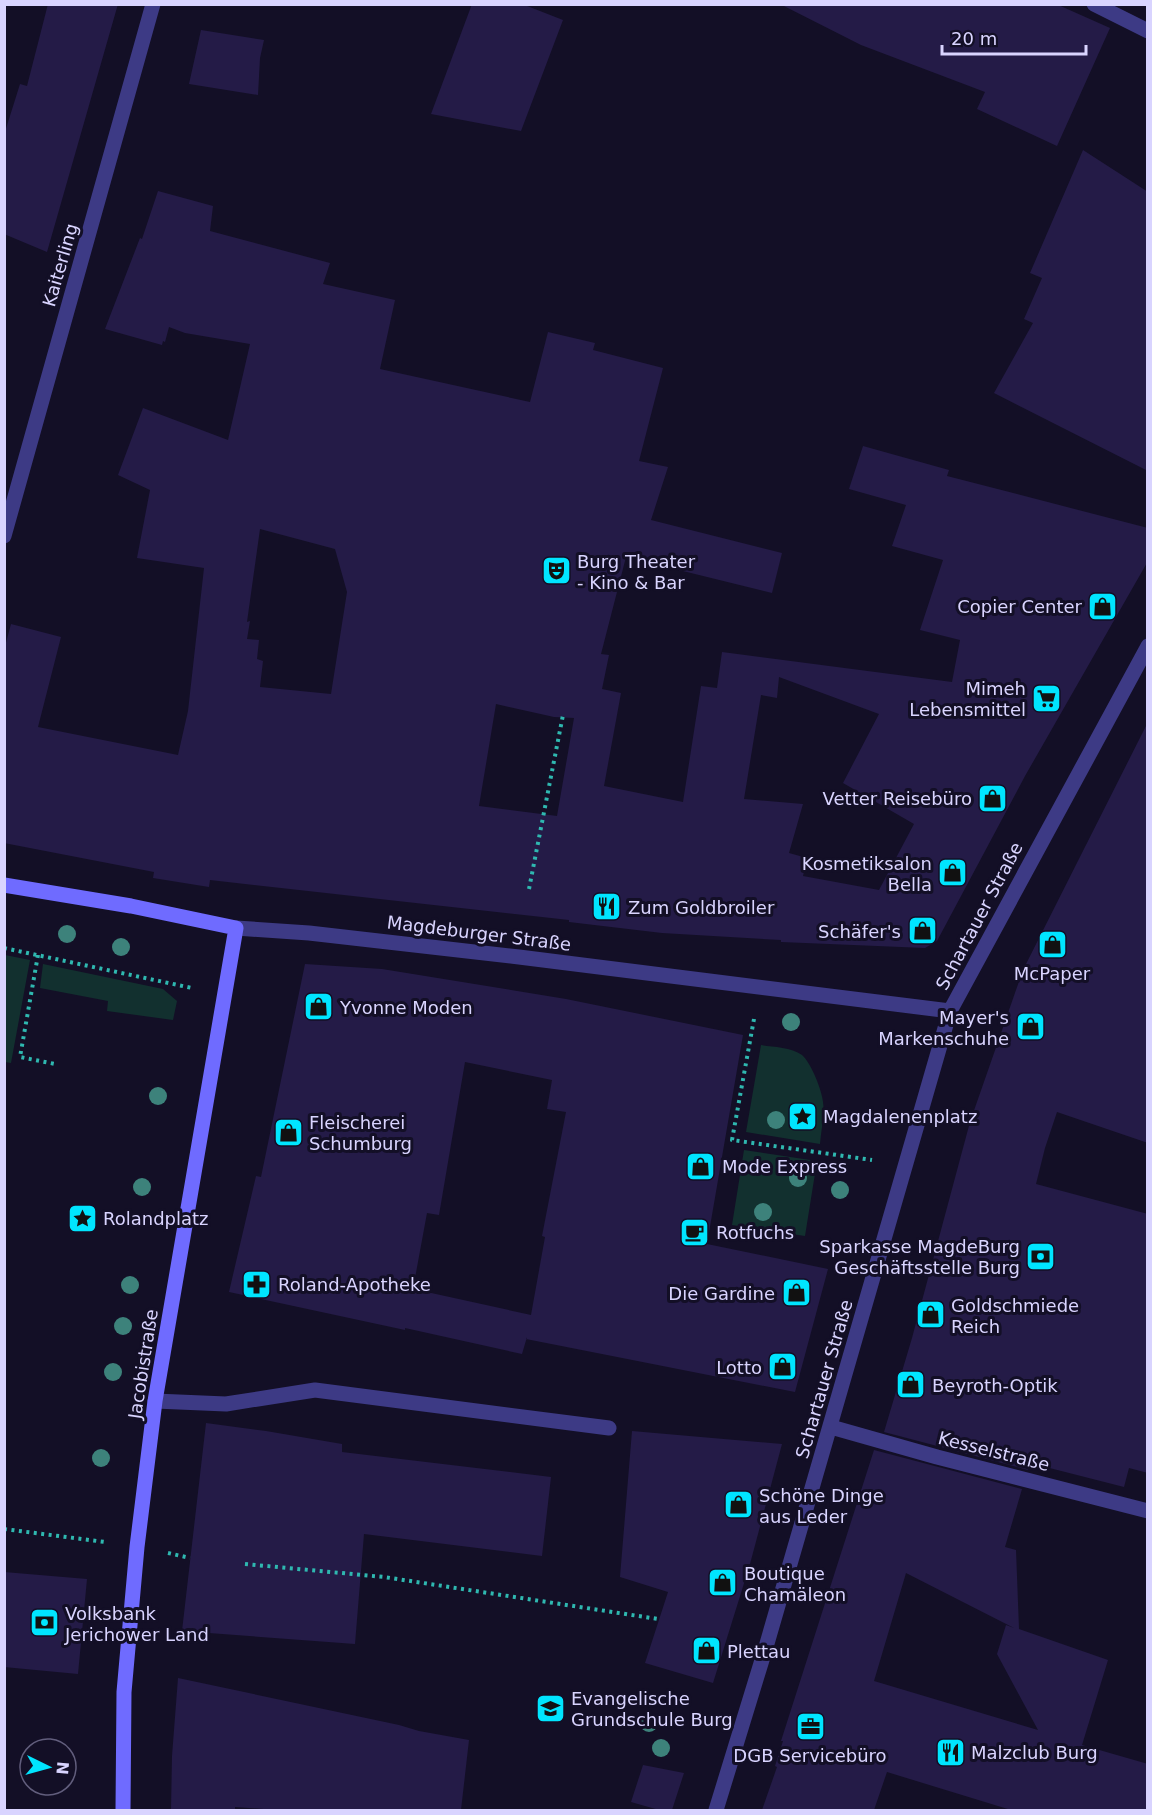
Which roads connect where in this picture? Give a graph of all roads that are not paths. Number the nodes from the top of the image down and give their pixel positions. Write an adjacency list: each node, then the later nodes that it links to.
1 (153, 4): 4 (street, Kaiterling)
2 (1094, 4): 3 (street)
3 (1148, 31)
4 (4, 536)
5 (1148, 646): 8 (street, Schartauer Straße)
6 (4, 885): 7 (street, Magdeburger Straße)
7 (236, 928): 8 (street, Magdeburger Straße); 9 (street, Jacobistraße)
8 (950, 1011): 10 (street, Schartauer Straße)
9 (155, 1401): 11 (street); 13 (street, Jacobistraße)
10 (831, 1427): 12 (street, Kesselstraße); 14 (street, Schartauer Straße)
11 (609, 1428)
12 (1148, 1511)
13 (123, 1810)
14 (716, 1810)

